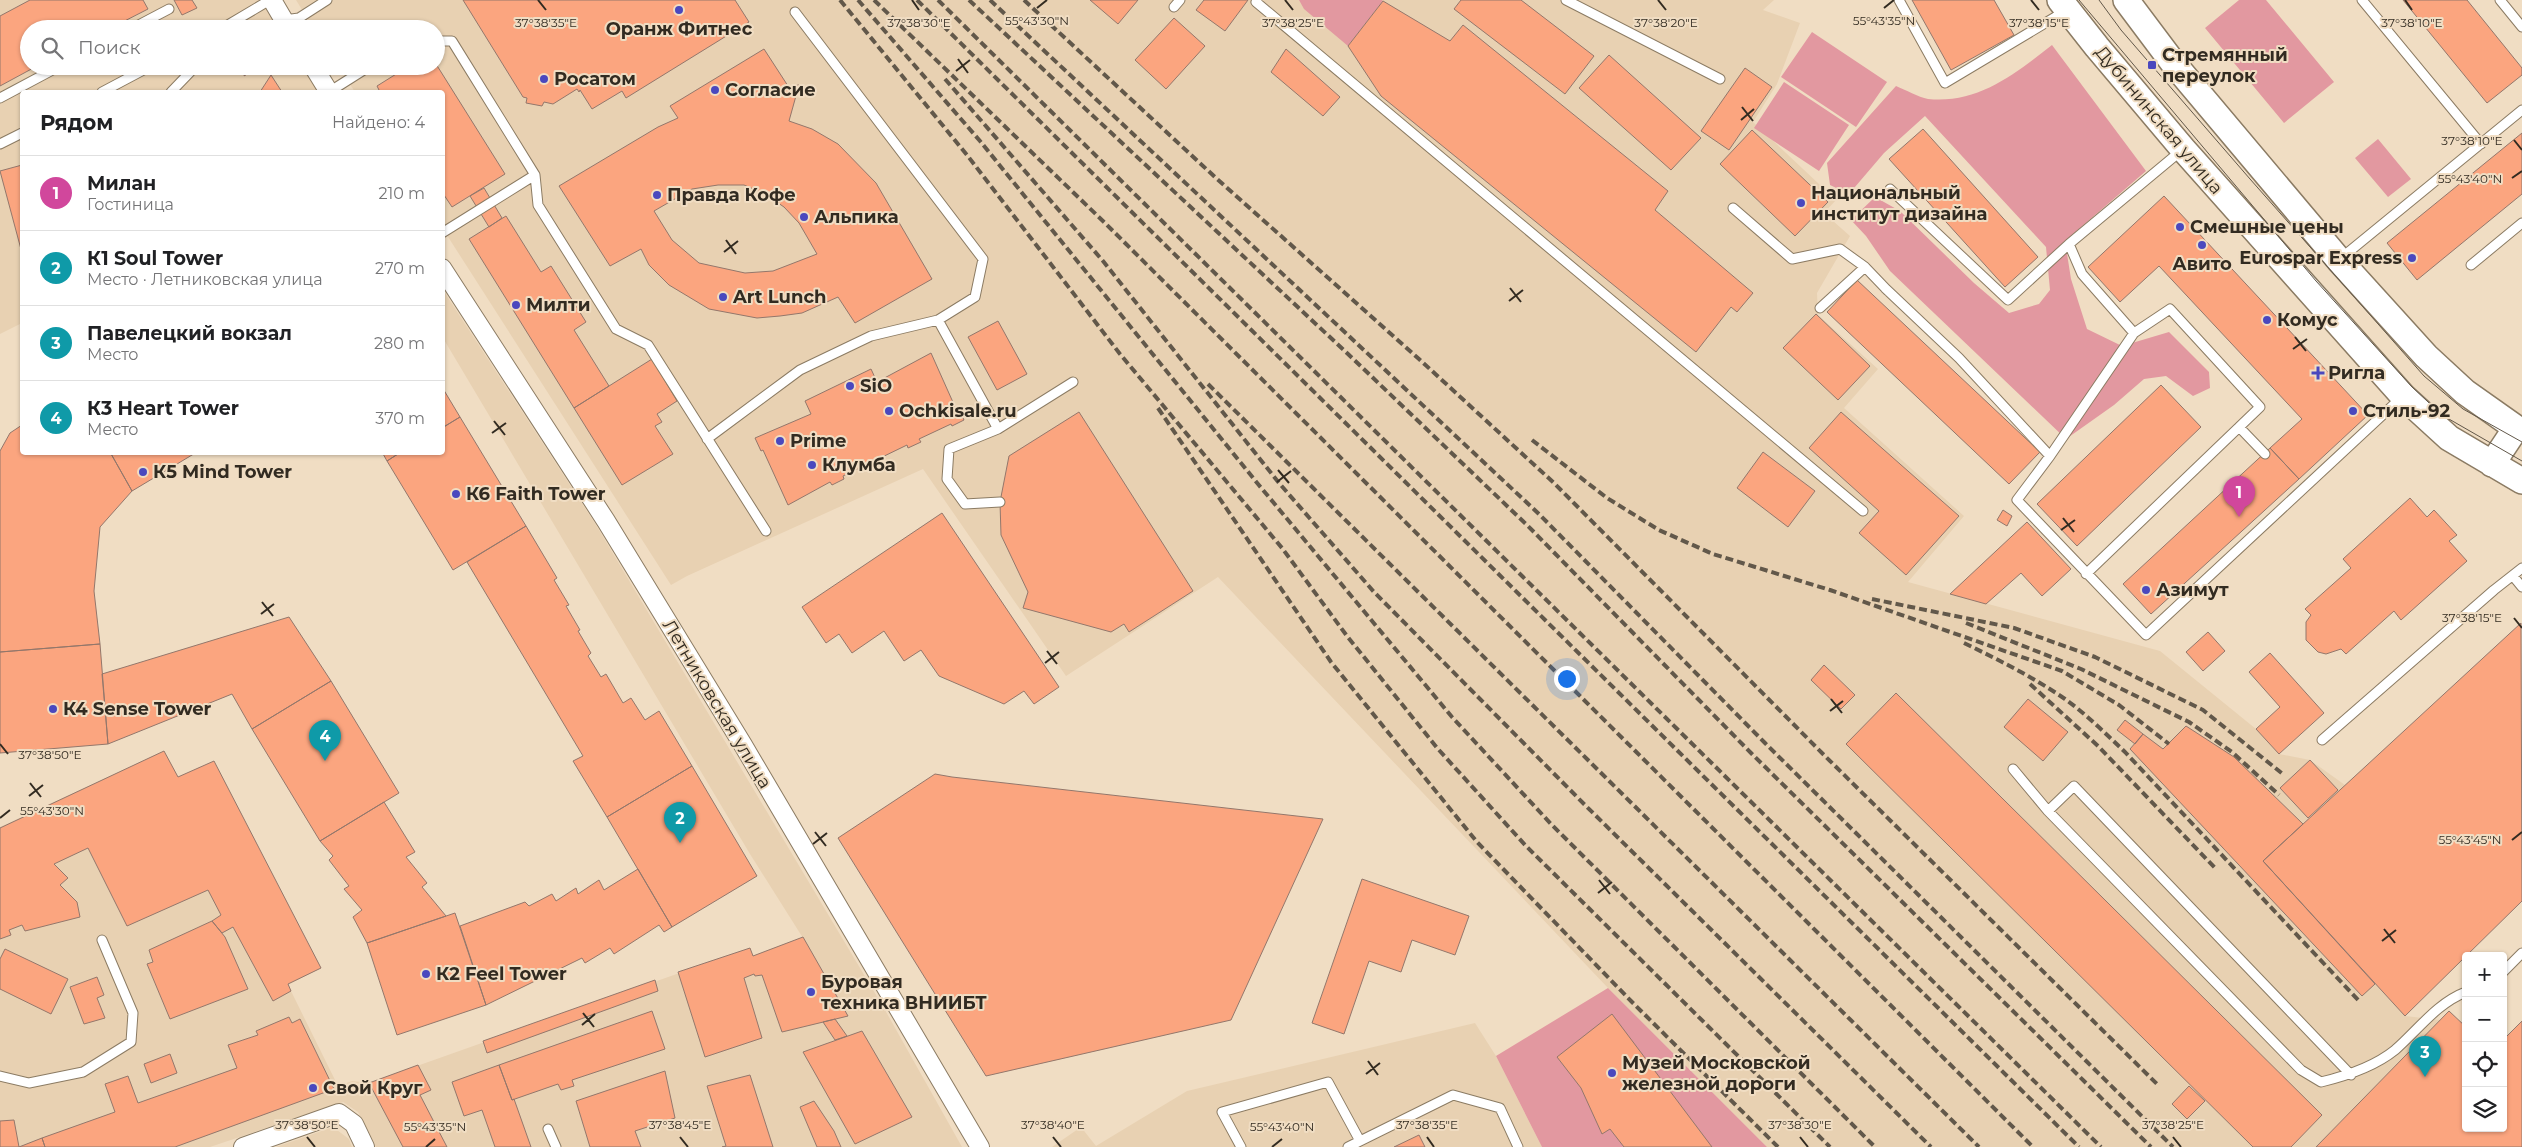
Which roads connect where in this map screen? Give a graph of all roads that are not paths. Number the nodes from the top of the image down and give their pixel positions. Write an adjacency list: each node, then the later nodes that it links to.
1 (271, 0): 14 (lane); 18 (street)
2 (327, 0): 19 (lane)
3 (1180, 0): 11 (lane)
4 (1257, 0): 62 (lane)
5 (1566, 0): 27 (lane)
6 (1899, 0): 10 (lane)
7 (2126, 0): 44 (main road)
8 (2362, 0): 36 (lane)
9 (2500, 0): 20 (lane)
10 (2064, 5): 37 (main road, Дубининская улица)
11 (1174, 8)
12 (169, 9): 15 (lane)
13 (795, 12): 49 (lane)
14 (248, 15): 16 (lane); 17 (lane)
15 (148, 20)
16 (238, 20)
17 (243, 20)
18 (284, 20)
19 (294, 20)
20 (2522, 27)
21 (445, 41): 38 (lane)
22 (43, 75): 32 (lane)
23 (134, 75): 28 (lane)
24 (187, 75): 29 (lane)
25 (319, 75): 30 (street)
26 (356, 75): 31 (lane)
27 (1720, 79)
28 (106, 90)
29 (172, 90)
30 (328, 90)
31 (332, 90)
32 (0, 98)
33 (2522, 110): 36 (lane)
34 (20, 134): 35 (lane)
35 (0, 144)
36 (2481, 144): 44 (lane)
37 (2183, 149): 43 (lane); 52 (main road, Дубининская улица)
38 (535, 175): 42 (lane); 56 (lane)
39 (1890, 189): 43 (lane)
40 (1733, 208): 46 (lane)
41 (2522, 223): 45 (lane)
42 (445, 231)
43 (2069, 244): 50 (lane)
44 (2339, 260): 53 (main road)
45 (2471, 265)
46 (1865, 267): 48 (lane); 58 (lane)
47 (445, 273): 82 (street, Летниковская улица)
48 (1820, 308)
49 (938, 320): 55 (lane); 56 (lane)
50 (2134, 333): 54 (lane); 58 (lane)
51 (1073, 382): 55 (lane)
52 (2403, 396): 59 (main road, Дубининская улица); 65 (lane)
53 (2519, 426): 59 (main road)
54 (2239, 427): 57 (lane); 65 (lane)
55 (998, 429): 61 (lane)
56 (707, 439): 63 (lane)
57 (2265, 454)
58 (2050, 456): 65 (lane)
59 (2492, 464): 60 (main road, Дубининская улица)
60 (2522, 481)
61 (1000, 502)
62 (1863, 511)
63 (766, 532)
64 (2522, 568): 66 (lane)
65 (2086, 574)
66 (2512, 576): 67 (lane); 68 (lane)
67 (2522, 587)
68 (2322, 740)
69 (2013, 770): 70 (lane)
70 (2048, 811): 75 (lane); 75 (lane)
71 (102, 940): 76 (lane)
72 (2522, 953): 73 (lane)
73 (2507, 968)
74 (2462, 994): 75 (lane)
75 (2351, 1075)
76 (0, 1076)
77 (548, 1129): 81 (lane)
78 (1360, 1141): 83 (lane); 84 (lane); 85 (lane)
79 (243, 1147): 80 (street)
80 (365, 1147)
81 (556, 1147)
82 (980, 1147)
83 (1241, 1147)
84 (1348, 1147)
85 (1518, 1147)

